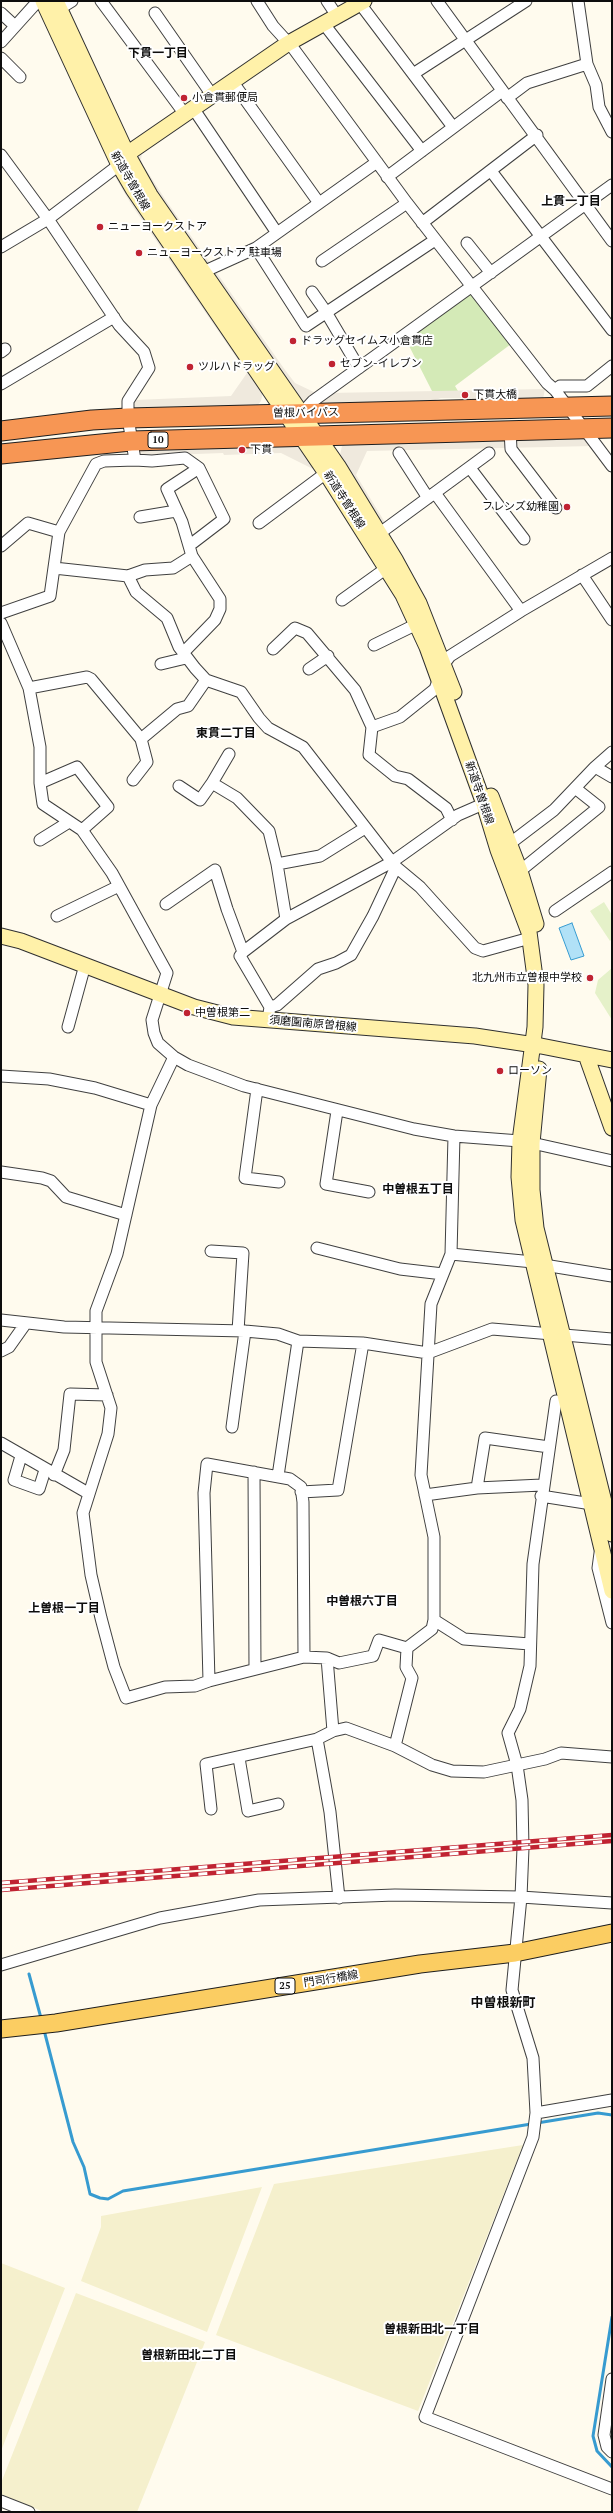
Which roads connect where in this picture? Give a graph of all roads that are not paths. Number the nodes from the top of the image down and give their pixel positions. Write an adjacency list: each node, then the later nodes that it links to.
1 (38, 1): 15 (street)
2 (43, 1): 32 (main road, 新道寺曽根線)
3 (101, 1): 26 (street)
4 (257, 1): 18 (street)
5 (327, 1): 13 (street)
6 (526, 1): 16 (street)
7 (578, 1): 20 (street)
8 (361, 2): 13 (main road); 21 (street)
9 (438, 2): 16 (street)
10 (62, 4): 32 (main road, 新道寺曽根線)
11 (1, 13): 15 (street)
12 (155, 13): 25 (street)
13 (337, 16): 14 (main road)
14 (324, 24): 18 (main road); 30 (street)
15 (14, 26): 17 (street)
16 (465, 40): 21 (street); 24 (street)
17 (1, 42)
18 (287, 44): 23 (main road); 33 (street)
19 (1, 58): 22 (street)
20 (587, 64): 24 (street); 28 (street)
21 (413, 74): 27 (street)
22 (20, 77)
23 (232, 81): 25 (main road); 37 (street)
24 (505, 94): 27 (street); 29 (street)
25 (212, 95): 26 (main road)
26 (188, 111): 32 (main road); 42 (street)
27 (453, 127): 30 (street)
28 (612, 132)
29 (537, 135): 34 (street); 39 (street)
30 (422, 151): 35 (street)
31 (1, 154): 40 (street)
32 (123, 160): 40 (street); 50 (main road, 新道寺曽根線); 63 (main road, 新道寺曽根線)
33 (377, 162): 35 (street); 37 (street)
34 (491, 171): 41 (street); 43 (street)
35 (387, 177): 38 (street)
36 (612, 185): 39 (street)
37 (319, 203): 42 (street)
38 (407, 203): 41 (street); 49 (street)
39 (586, 204): 43 (street); 45 (street)
40 (48, 219): 47 (street); 55 (street)
41 (422, 223): 44 (street)
42 (277, 233): 48 (street)
43 (542, 238): 51 (street); 56 (street)
44 (436, 240): 52 (street); 54 (street)
45 (612, 241)
46 (467, 243): 51 (street)
47 (1, 247)
48 (256, 248): 50 (street); 54 (street)
49 (322, 261)
50 (203, 272): 63 (main road, 新道寺曽根線)
51 (492, 273): 52 (street)
52 (472, 287): 58 (street); 60 (street)
53 (312, 292): 54 (street)
54 (326, 312): 58 (street)
55 (114, 317): 59 (street); 64 (street)
56 (612, 330)
57 (612, 366): 60 (street)
58 (359, 368): 63 (street)
59 (1, 384)
60 (555, 390): 62 (street)
61 (612, 406): 62 (highway, 曽根バイパス / 10)
62 (568, 408): 63 (highway, 曽根バイパス / 10); 65 (street)
63 (294, 413): 64 (highway, 曽根バイパス / 10); 69 (main road, 新道寺曽根線)
64 (128, 418): 68 (highway, 曽根バイパス / 10); 70 (street)
65 (584, 428): 66 (highway, 曽根バイパス / 10); 67 (highway, 曽根バイパス / 10); 75 (street)
66 (612, 428)
67 (510, 430): 69 (highway, 曽根バイパス / 10); 80 (street)
68 (1, 431)
69 (307, 435): 70 (highway, 曽根バイパス / 10); 78 (main road, 新道寺曽根線); 85 (main road, 新道寺曽根線)
70 (130, 441): 72 (highway, 曽根バイパス / 10); 74 (street)
71 (399, 453): 79 (street)
72 (1, 454)
73 (489, 454): 77 (street)
74 (135, 460): 76 (street); 84 (street)
75 (612, 466)
76 (199, 468): 81 (street); 88 (street)
77 (470, 468): 79 (street); 86 (street)
78 (326, 473): 83 (street); 90 (main road, 新道寺曽根線)
79 (432, 496): 85 (street); 95 (street)
80 (556, 508)
81 (176, 511): 82 (street); 88 (street)
82 (140, 517)
83 (259, 523)
84 (59, 532): 87 (street); 91 (street)
85 (380, 533): 105 (main road, 新道寺曽根線)
86 (524, 539)
87 (1, 546)
88 (191, 551): 93 (street); 102 (street)
89 (612, 558): 92 (street)
90 (388, 567): 94 (street); 99 (main road, 新道寺曽根線)
91 (54, 568): 93 (street); 96 (street)
92 (582, 575): 95 (street); 97 (street)
93 (128, 576): 102 (street)
94 (342, 600)
95 (521, 611): 105 (street)
96 (1, 613)
97 (612, 620)
98 (1, 623): 109 (street)
99 (417, 624): 100 (street); 107 (main road, 新道寺曽根線)
100 (374, 645)
101 (273, 648): 103 (street)
102 (184, 655): 104 (street); 108 (street)
103 (328, 656): 106 (street); 110 (street)
104 (161, 664)
105 (444, 664): 107 (street); 121 (main road, 新道寺曽根線)
106 (309, 669)
107 (438, 678): 110 (street); 121 (main road, 新道寺曽根線)
108 (206, 680): 111 (street); 124 (street)
109 (29, 688): 111 (street); 117 (street)
110 (372, 727): 122 (street)
111 (141, 739): 116 (street)
112 (612, 752): 114 (street)
113 (229, 754): 118 (street)
114 (595, 766): 115 (street); 120 (street)
115 (612, 777)
116 (133, 780)
117 (40, 783): 123 (street); 125 (street)
118 (212, 783): 119 (street); 128 (street)
119 (179, 786)
120 (575, 788): 127 (street); 130 (street)
121 (488, 802): 122 (street); 127 (main road, 新道寺曽根線)
122 (452, 820): 129 (street)
123 (69, 822): 125 (street); 126 (street)
124 (365, 828): 128 (street); 129 (street)
125 (82, 830): 132 (street)
126 (40, 840)
127 (504, 848): 130 (main road, 新道寺曽根線); 138 (main road, 新道寺曽根線)
128 (277, 864): 136 (street)
129 (394, 865): 136 (street); 138 (street); 142 (street)
130 (520, 871): 144 (main road, 新道寺曽根線)
131 (612, 872): 134 (street)
132 (119, 886): 135 (street); 141 (street)
133 (166, 904): 139 (street)
134 (555, 911)
135 (57, 916)
136 (286, 919): 139 (street)
137 (1, 936): 140 (main road, 須磨園南原曽根線)
138 (530, 938): 144 (main road, 新道寺曽根線)
139 (243, 952): 142 (street)
140 (85, 965): 141 (main road, 須磨園南原曽根線); 143 (street)
141 (160, 994): 142 (main road, 須磨園南原曽根線); 146 (street)
142 (269, 1013): 144 (main road, 須磨園南原曽根線)
143 (68, 1027)
144 (537, 1045): 145 (main road, 須磨園南原曽根線); 154 (main road)
145 (586, 1055): 147 (main road, 須磨園南原曽根線); 152 (main road)
146 (174, 1057): 149 (street); 150 (street)
147 (612, 1060)
148 (1, 1076): 150 (street)
149 (257, 1089): 151 (street); 157 (street)
150 (151, 1106): 159 (street)
151 (337, 1111): 153 (street); 158 (street)
152 (612, 1128)
153 (454, 1136): 154 (street); 162 (street)
154 (526, 1142): 155 (street); 163 (main road)
155 (612, 1161)
156 (1, 1172): 159 (street)
157 (279, 1182)
158 (369, 1192)
159 (126, 1215): 168 (street)
160 (317, 1248): 164 (street)
161 (211, 1251): 169 (street)
162 (451, 1254): 163 (street); 164 (street)
163 (539, 1264): 165 (street); 170 (main road)
164 (443, 1274): 175 (street)
165 (612, 1276)
166 (1, 1320): 167 (street)
167 (26, 1323): 168 (street); 174 (street)
168 (95, 1327): 169 (street); 176 (street)
169 (242, 1331): 172 (street); 178 (street)
170 (558, 1334): 171 (street); 175 (street); 190 (main road); 191 (main road)
171 (612, 1339)
172 (298, 1341): 173 (street); 184 (street)
173 (363, 1343): 175 (street); 187 (street)
174 (1, 1351)
175 (428, 1353): 189 (street)
176 (107, 1394): 182 (street); 188 (street)
177 (556, 1401): 180 (street)
178 (232, 1427)
179 (1, 1443): 181 (street)
180 (549, 1447): 185 (street); 186 (street)
181 (21, 1456): 182 (street); 182 (street)
182 (50, 1472): 188 (street)
183 (254, 1472): 184 (street); 201 (street); 202 (street)
184 (278, 1476): 187 (street)
185 (477, 1488): 186 (street); 189 (street)
186 (542, 1491): 190 (street); 197 (street)
187 (301, 1492): 199 (street)
188 (88, 1493): 202 (street)
189 (425, 1495): 195 (street)
190 (591, 1503): 191 (street); 193 (main road)
191 (609, 1507): 192 (main road)
192 (612, 1534)
193 (600, 1545): 194 (main road); 196 (street)
194 (612, 1591)
195 (434, 1620): 197 (street); 198 (street)
196 (612, 1622)
197 (530, 1644): 208 (street)
198 (407, 1648): 200 (street); 205 (street)
199 (304, 1657): 200 (street); 201 (street)
200 (327, 1658): 203 (street)
201 (255, 1669): 202 (street)
202 (208, 1681)
203 (333, 1731): 204 (street); 205 (street)
204 (317, 1739): 207 (street); 212 (street)
205 (395, 1746): 208 (street)
206 (612, 1757): 208 (street)
207 (239, 1758): 209 (street); 210 (street)
208 (517, 1765): 211 (street)
209 (278, 1804)
210 (211, 1809)
211 (521, 1897): 212 (street); 213 (street); 215 (street)
212 (339, 1898): 216 (street)
213 (612, 1903)
214 (612, 1933): 215 (main road, 門司行橋線 / 25)
215 (515, 1953): 217 (main road, 門司行橋線 / 25); 219 (street)
216 (1, 1965)
217 (1, 2029)
218 (612, 2100): 219 (street)
219 (536, 2115): 222 (street)
220 (612, 2379): 221 (street)
221 (612, 2452)
222 (612, 2489)
223 (1, 2501): 224 (street)
224 (29, 2512)

